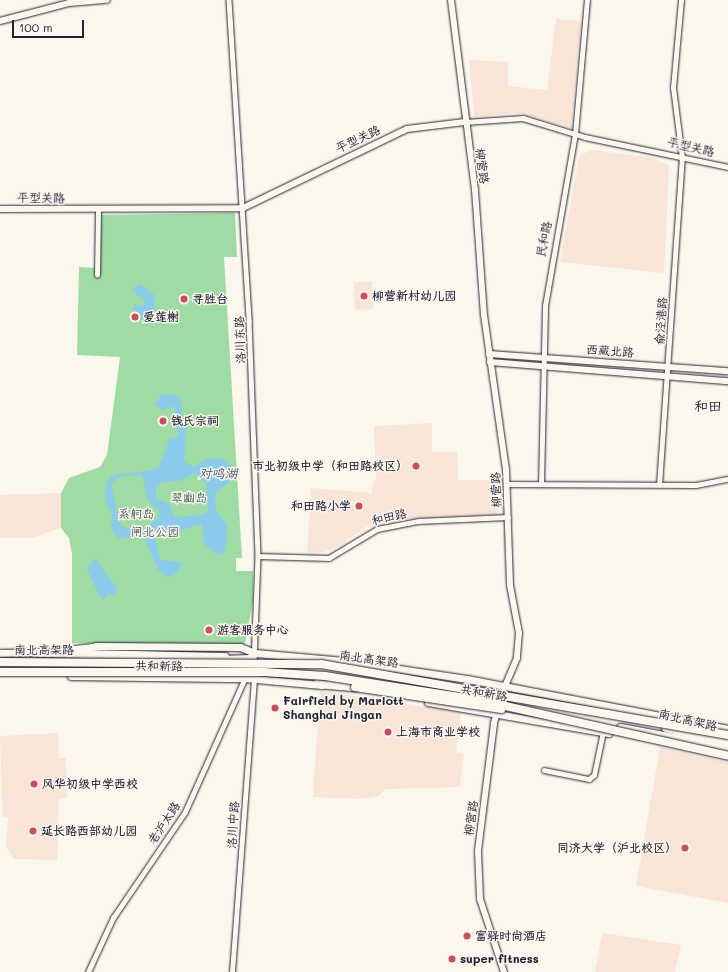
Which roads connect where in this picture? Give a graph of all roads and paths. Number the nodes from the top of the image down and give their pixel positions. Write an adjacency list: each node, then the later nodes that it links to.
1 (107, 0): 6 (main road)
2 (229, 0): 11 (street, 洛川东路)
3 (451, 0): 7 (main road, 柳营路)
4 (587, 0): 8 (street, 民和路)
5 (681, 0): 9 (street, 俞泾港路)
6 (0, 21)
7 (465, 122): 8 (street, 平型关路); 11 (main road, 平型关路); 15 (main road, 柳营路)
8 (576, 134): 9 (street, 平型关路); 16 (street, 民和路)
9 (682, 158): 10 (street, 平型关路); 19 (street, 俞泾港路)
10 (728, 167)
11 (243, 208): 13 (main road, 平型关路); 28 (street, 洛川东路)
12 (0, 209): 13 (main road, 平型关路)
13 (98, 210): 14 (street)
14 (97, 275)
15 (489, 354): 16 (main road, 西藏北路); 17 (main road, 柳营路)
16 (543, 358): 18 (street, 民和路); 19 (main road, 西藏北路)
17 (490, 362): 18 (main road, 西藏北路); 24 (main road, 柳营路)
18 (543, 366): 21 (main road, 西藏北路); 25 (street, 民和路)
19 (668, 367): 20 (main road, 西藏北路); 21 (street, 俞泾港路)
20 (728, 371)
21 (666, 376): 22 (main road, 西藏北路); 26 (street, 俞泾港路)
22 (728, 382)
23 (728, 480): 26 (street)
24 (507, 484): 25 (street); 27 (main road, 柳营路)
25 (541, 484): 26 (street)
26 (659, 485)
27 (508, 517): 28 (street, 和田路); 39 (main road, 柳营路)
28 (258, 556): 31 (street, 洛川东路)
29 (0, 653): 30 (main road, 共和新路)
30 (39, 653): 31 (main road, 共和新路); 31 (main road, 共和新路); 33 (highway, bridge)
31 (255, 653): 37 (street, 洛川东路); 39 (main road, 共和新路)
32 (0, 662): 33 (highway, 南北高架路, bridge)
33 (268, 662): 43 (highway, 南北高架路, bridge)
34 (0, 672): 41 (highway, 南北高架路, bridge)
35 (0, 675): 36 (main road, 共和新路)
36 (245, 678): 37 (main road, 共和新路); 54 (street, 老沪太路)
37 (254, 679): 38 (main road, 共和新路); 55 (street, 洛川中路)
38 (317, 684): 40 (main road, 共和新路); 41 (highway, bridge)
39 (503, 690): 40 (main road, 柳营路); 44 (main road, 共和新路); 47 (main road, 共和新路)
40 (498, 710): 46 (main road, 共和新路); 49 (main road, 共和新路); 56 (main road, 柳营路)
41 (535, 711): 42 (highway, 南北高架路, bridge)
42 (563, 717): 51 (highway, 南北高架路, bridge); 52 (highway, bridge)
43 (648, 723): 48 (highway, bridge); 50 (highway, 南北高架路, bridge)
44 (699, 724): 45 (main road, 共和新路); 47 (main road)
45 (728, 728)
46 (603, 732): 49 (main road, 共和新路); 53 (street)
47 (709, 732): 48 (main road, 共和新路)
48 (728, 735)
49 (646, 737): 52 (main road, 共和新路)
50 (728, 742)
51 (728, 748)
52 (728, 756)
53 (544, 770)
54 (88, 972)
55 (232, 972)
56 (504, 972)

